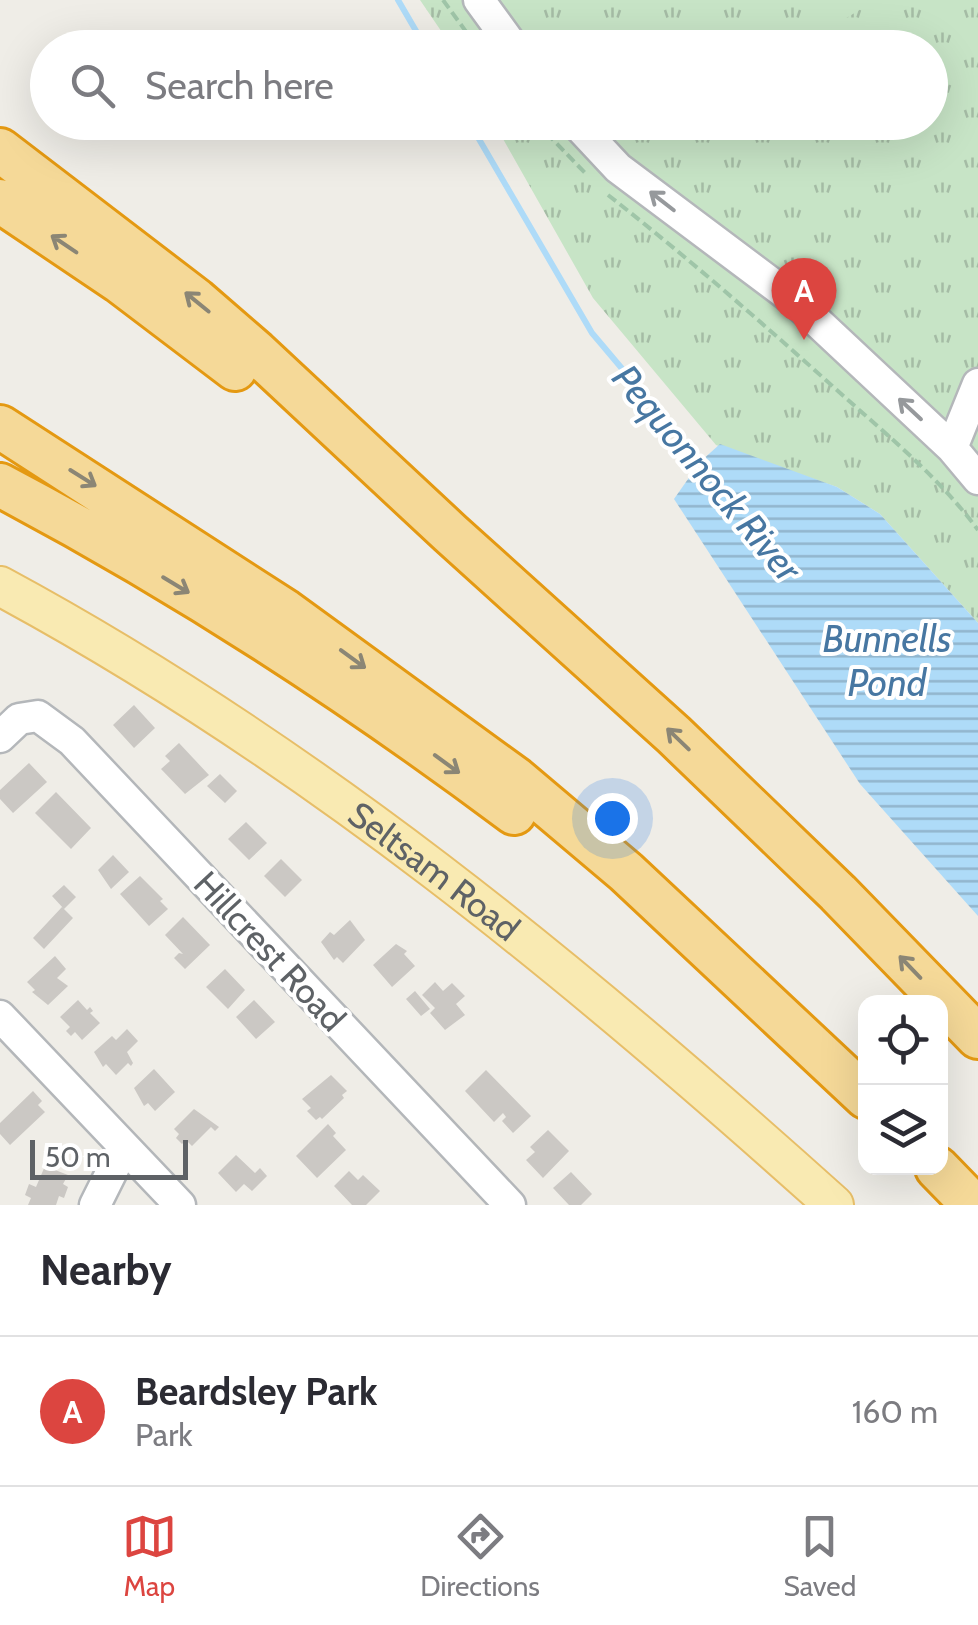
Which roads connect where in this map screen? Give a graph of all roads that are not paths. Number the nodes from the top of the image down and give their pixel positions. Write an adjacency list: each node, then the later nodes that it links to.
1 (479, 0): 2 (street)
2 (501, 30)
3 (592, 140): 8 (street, one-way to 3)
4 (0, 150): 11 (highway, one-way to 4)
5 (0, 202): 11 (highway, one-way to 5)
6 (978, 384): 8 (street)
7 (0, 427): 14 (highway, one-way to 14)
8 (952, 448): 9 (street)
9 (978, 479)
10 (0, 485): 14 (highway, one-way to 14)
11 (450, 533): 16 (highway, one-way to 11)
12 (0, 586): 23 (main road, Seltsam Road)
13 (9, 728): 22 (street, Hillcrest Road)
14 (754, 994): 17 (highway)
15 (0, 1016): 18 (street)
16 (978, 1037)
17 (858, 1091)
18 (124, 1146): 20 (street); 21 (street)
19 (944, 1175): 24 (highway)
20 (94, 1205)
21 (180, 1205)
22 (510, 1205)
23 (834, 1205)
24 (973, 1205)

